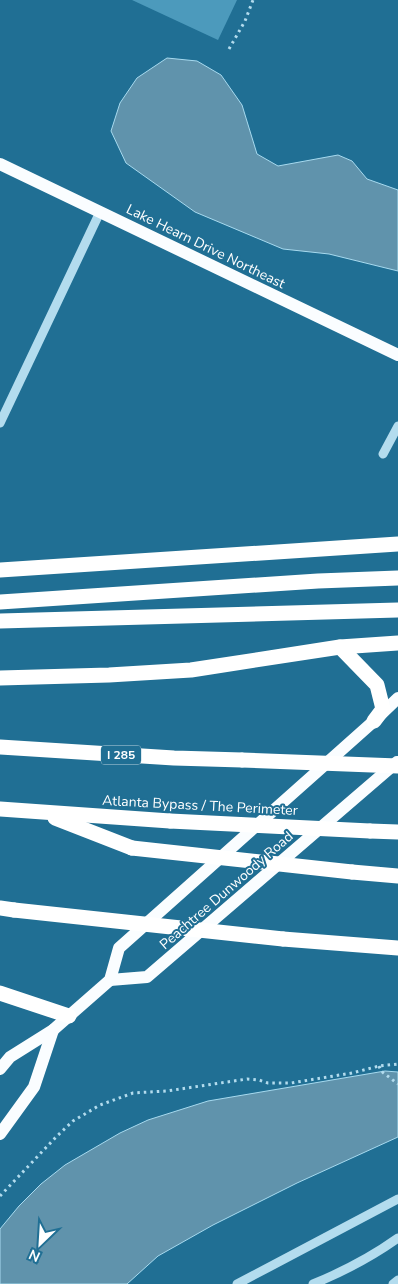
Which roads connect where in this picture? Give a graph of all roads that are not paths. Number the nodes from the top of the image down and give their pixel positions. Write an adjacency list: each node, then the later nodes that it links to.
1 (0, 164): 2 (main road, Lake Hearn Drive Northeast)
2 (100, 212): 3 (main road, Lake Hearn Drive Northeast); 4 (street)
3 (398, 355)
4 (0, 424)
5 (398, 426): 6 (street)
6 (384, 454)
7 (398, 544): 8 (highway)
8 (0, 570)
9 (398, 578): 10 (highway)
10 (0, 602)
11 (398, 610): 12 (highway)
12 (0, 621)
13 (398, 643): 14 (highway)
14 (340, 647): 15 (highway); 17 (highway)
15 (0, 678)
16 (398, 698): 17 (main road, Peachtree Dunwoody Road)
17 (374, 721): 27 (main road, Peachtree Dunwoody Road)
18 (0, 747): 20 (highway, I 285, bridge)
19 (398, 761): 27 (main road, Peachtree Dunwoody Road)
20 (398, 766)
21 (0, 809): 22 (highway, Atlanta Bypass / The Perimeter)
22 (40, 812): 23 (highway, Atlanta Bypass / The Perimeter, bridge); 24 (highway, bridge)
23 (398, 832)
24 (398, 876)
25 (7, 909): 26 (highway, bridge)
26 (398, 948)
27 (110, 980): 29 (main road)
28 (0, 992): 29 (highway)
29 (69, 1016): 30 (main road)
30 (53, 1030): 31 (main road); 32 (main road)
31 (0, 1069)
32 (0, 1134)
33 (398, 1199): 36 (street)
34 (398, 1238): 37 (street)
35 (398, 1280): 38 (street)
36 (237, 1284)
37 (313, 1284)
38 (393, 1284)

